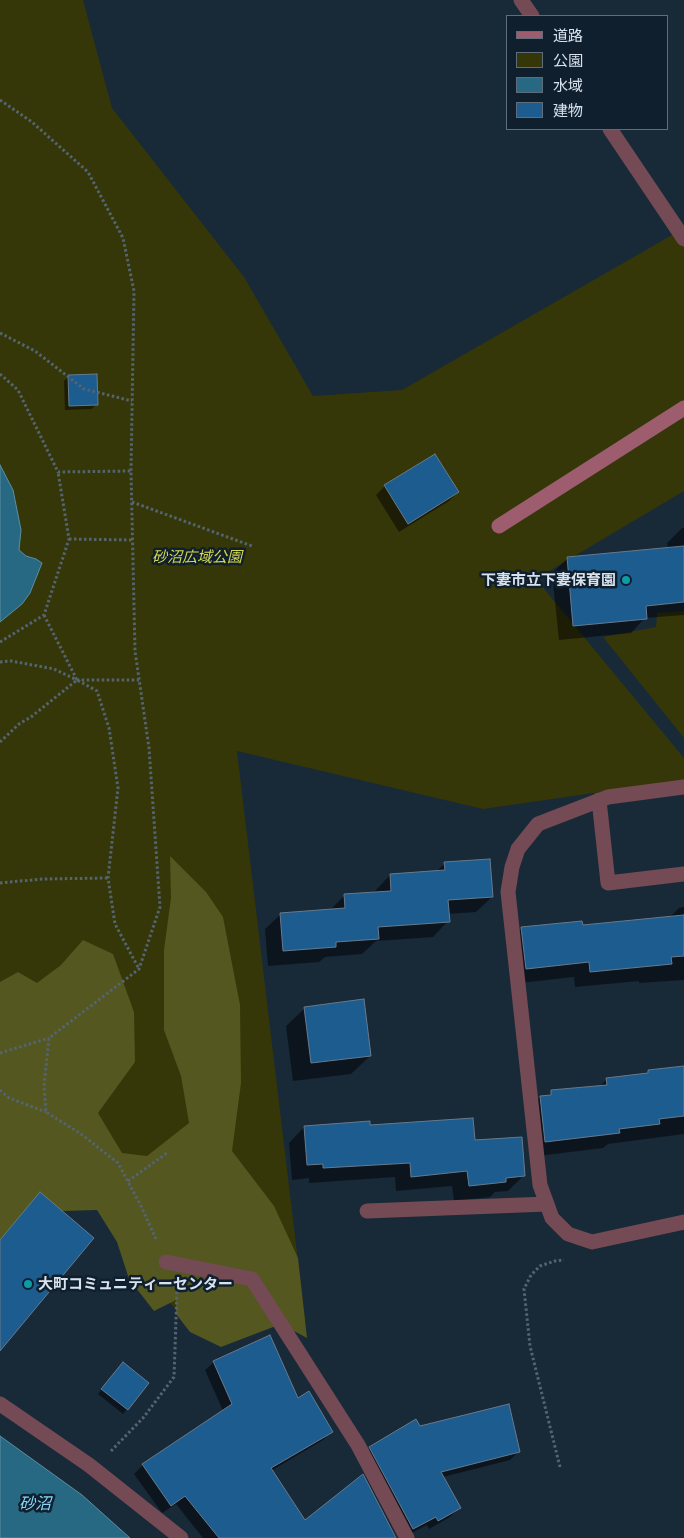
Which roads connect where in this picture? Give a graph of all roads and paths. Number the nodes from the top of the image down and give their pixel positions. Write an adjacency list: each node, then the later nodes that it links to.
1 (521, 0): 2 (street)
2 (531, 15)
3 (0, 100): 8 (path)
4 (611, 130): 5 (street)
5 (684, 239)
6 (0, 333): 8 (path)
7 (0, 374): 11 (path)
8 (132, 401): 10 (path)
9 (684, 408): 13 (street)
10 (131, 471): 11 (path); 12 (path)
11 (58, 472): 14 (path)
12 (132, 502): 15 (path); 16 (path)
13 (499, 526)
14 (70, 539): 15 (path); 17 (path)
15 (132, 540): 21 (path)
16 (252, 546)
17 (44, 615): 18 (path); 20 (path)
18 (0, 642)
19 (0, 662): 20 (path)
20 (77, 680): 21 (path); 22 (path); 26 (path)
21 (140, 680): 28 (path)
22 (0, 742)
23 (684, 787): 24 (street)
24 (599, 800): 25 (street); 35 (street)
25 (684, 874)
26 (108, 878): 27 (path); 28 (path)
27 (0, 883)
28 (138, 969): 29 (path)
29 (49, 1038): 30 (path); 32 (path)
30 (0, 1053)
31 (0, 1090): 32 (path)
32 (46, 1112): 34 (path)
33 (167, 1153): 34 (path)
34 (128, 1182): 39 (path)
35 (547, 1204): 36 (street); 37 (street)
36 (366, 1211)
37 (684, 1222)
38 (571, 1260): 41 (path)
39 (166, 1262): 42 (path); 44 (street)
40 (0, 1404): 42 (street)
41 (560, 1467)
42 (94, 1470): 43 (street)
43 (181, 1538)
44 (408, 1538)

